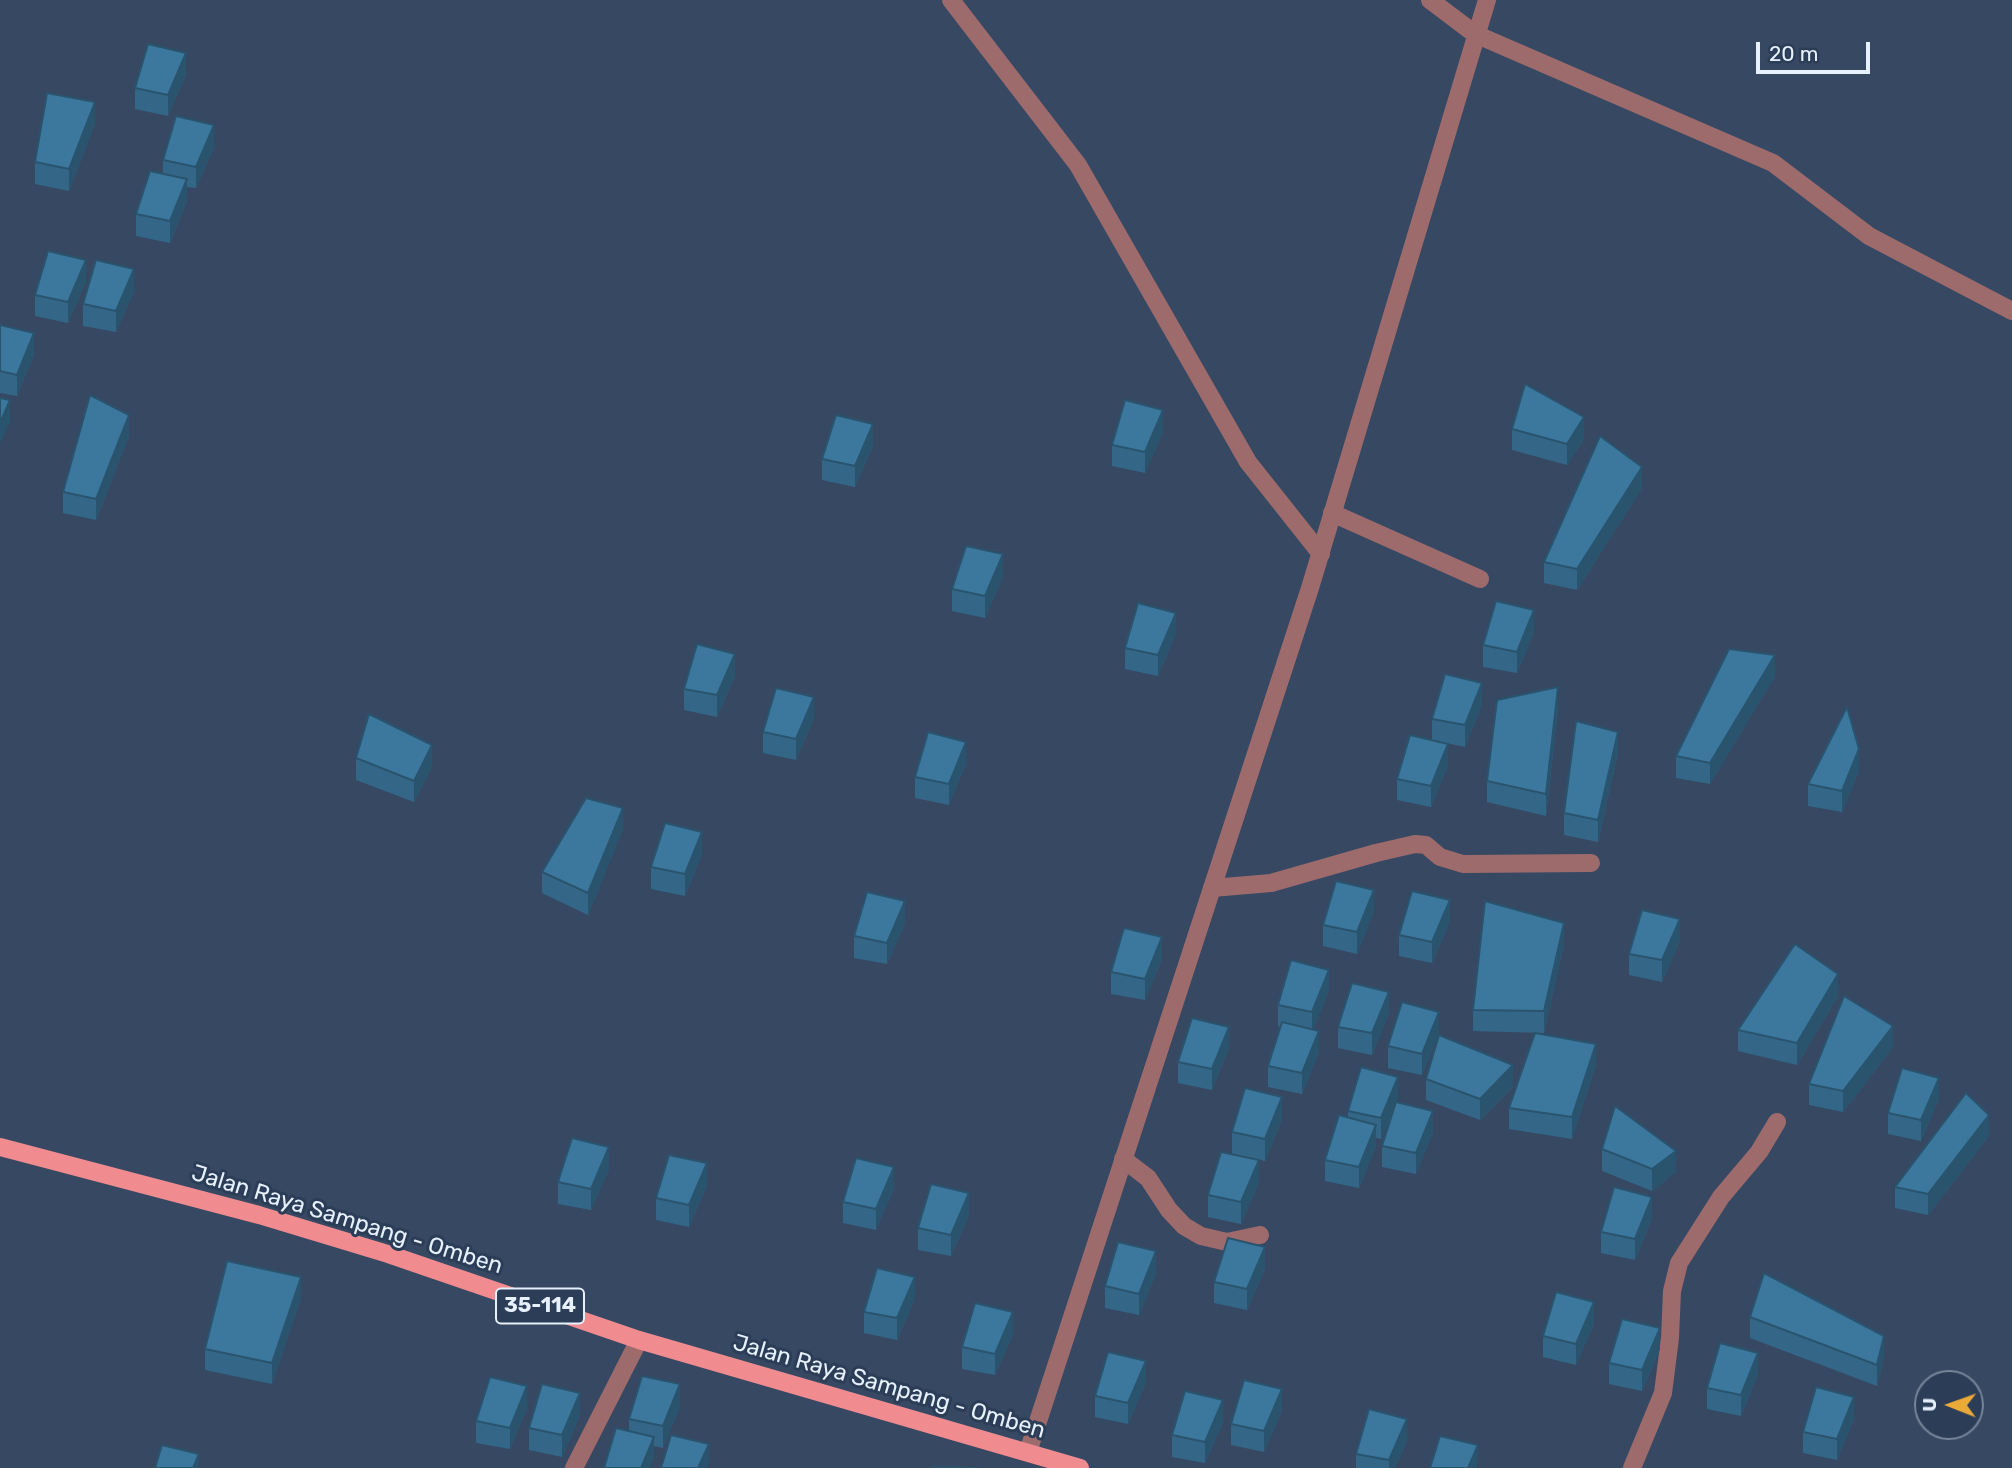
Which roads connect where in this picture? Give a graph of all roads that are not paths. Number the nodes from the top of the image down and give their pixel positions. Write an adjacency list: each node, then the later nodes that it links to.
1 (951, 0): 7 (street)
2 (1430, 0): 4 (street)
3 (1487, 0): 4 (street)
4 (1475, 34): 5 (street); 6 (street)
5 (2012, 311)
6 (1332, 513): 7 (street); 8 (street)
7 (1321, 554): 10 (street)
8 (1479, 579)
9 (1591, 863): 10 (street)
10 (1212, 888): 13 (street)
11 (1777, 1122): 19 (street)
12 (0, 1147): 15 (main road, Jalan Raya Sampang - Omben / 35-114)
13 (1124, 1159): 14 (street); 16 (street)
14 (1260, 1235)
15 (639, 1340): 16 (main road, Jalan Raya Sampang - Omben / 35-114); 17 (street)
16 (1028, 1452): 18 (main road, Jalan Raya Sampang - Omben / 35-114)
17 (574, 1468)
18 (1080, 1468)
19 (1632, 1468)

